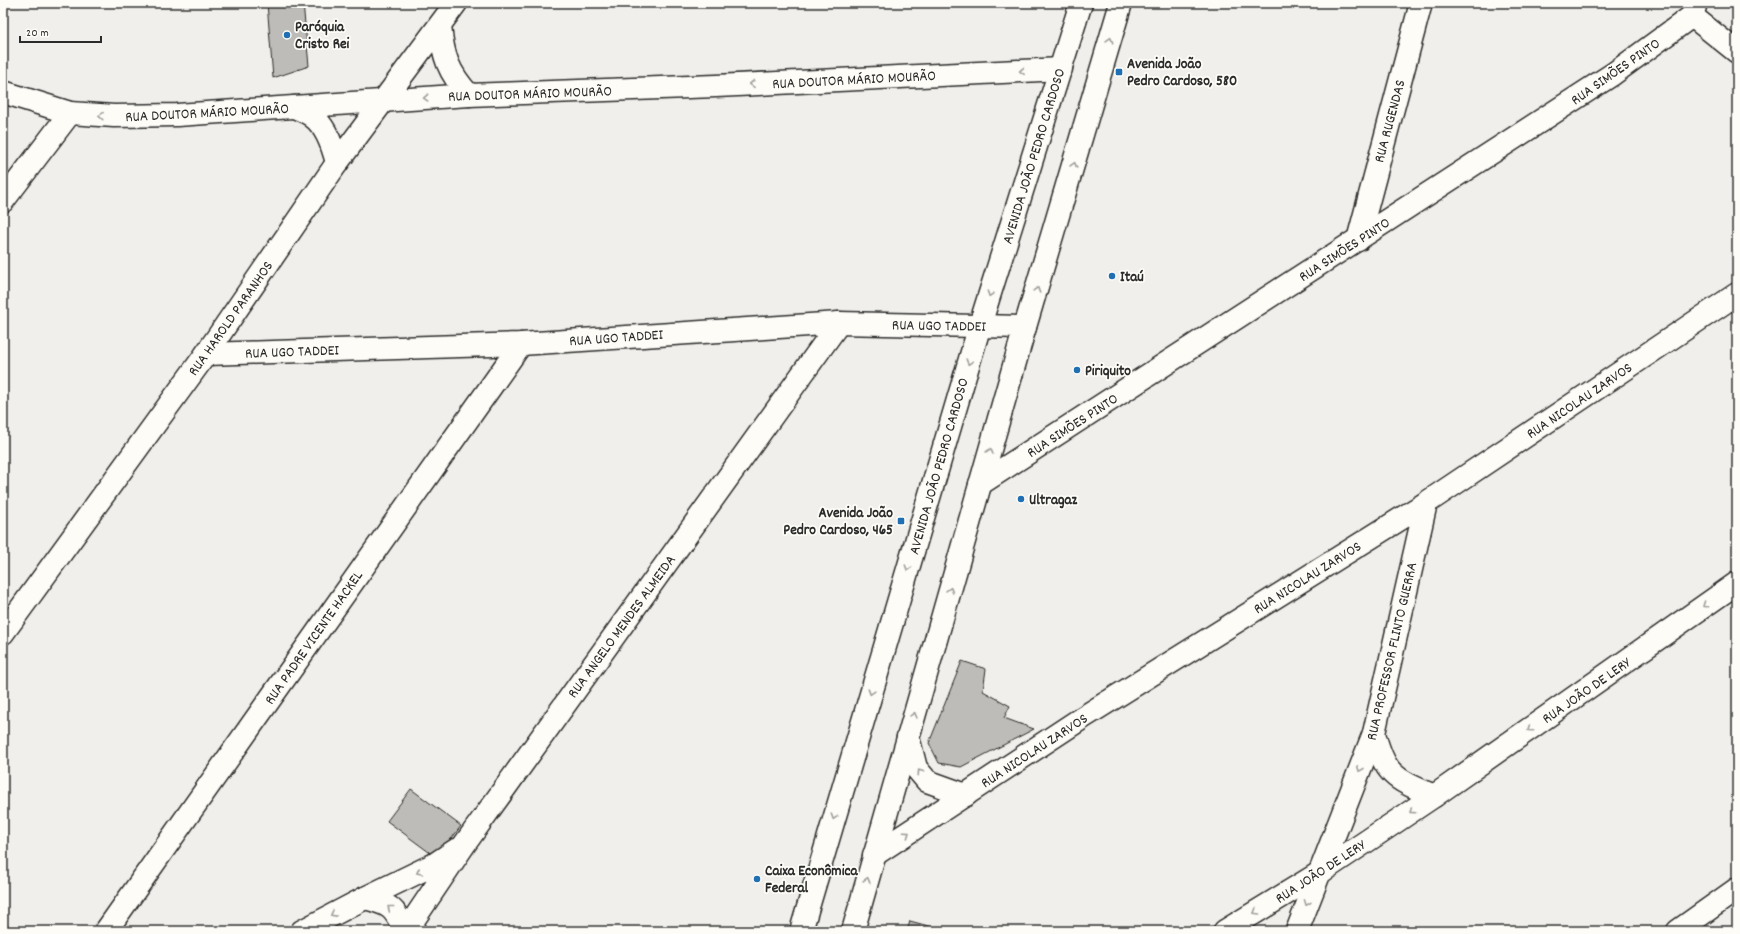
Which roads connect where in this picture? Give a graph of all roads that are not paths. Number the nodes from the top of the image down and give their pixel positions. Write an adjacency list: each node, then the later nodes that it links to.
1 (456, 3): 6 (street, RUA HAROLD PARANHOS)
2 (1081, 3): 8 (street, AVENIDA JOÃO PEDRO CARDOSO)
3 (1121, 3): 20 (street, one-way to 3)
4 (1421, 3): 16 (street, RUA RUGENDAS)
5 (1694, 10): 7 (street); 16 (street, RUA SIMÕES PINTO)
6 (440, 26): 10 (street); 11 (street, RUA HAROLD PARANHOS)
7 (1737, 52)
8 (1061, 69): 10 (street, RUA DOUTOR MÁRIO MOURÃO, one-way to 10); 19 (street, AVENIDA JOÃO PEDRO CARDOSO, one-way to 19)
9 (3, 92): 13 (street, RUA DOUTOR MÁRIO MOURÃO)
10 (469, 95): 11 (street, RUA DOUTOR MÁRIO MOURÃO, one-way to 11)
11 (381, 101): 12 (street, RUA DOUTOR MÁRIO MOURÃO); 14 (street, RUA HAROLD PARANHOS)
12 (295, 107): 13 (street, RUA DOUTOR MÁRIO MOURÃO, one-way to 13); 14 (street)
13 (70, 113): 15 (street)
14 (336, 163): 22 (street, RUA HAROLD PARANHOS)
15 (3, 202)
16 (1358, 240): 23 (street, RUA SIMÕES PINTO)
17 (1737, 294): 24 (street, RUA NICOLAU ZARVOS)
18 (839, 323): 19 (street, RUA UGO TADDEI); 21 (street, RUA UGO TADDEI); 31 (street, RUA ANGELO MENDES ALMEIDA)
19 (980, 325): 20 (street, RUA UGO TADDEI); 40 (street, AVENIDA JOÃO PEDRO CARDOSO, one-way to 40)
20 (1025, 327): 23 (street, one-way to 20)
21 (521, 344): 22 (street, RUA UGO TADDEI); 37 (street, RUA PADRE VICENTE HACKEL)
22 (206, 354): 26 (street, RUA HAROLD PARANHOS)
23 (980, 484): 28 (street, one-way to 23)
24 (1426, 503): 27 (street, RUA PROFESSOR FLINTO GUERRA); 29 (street, RUA NICOLAU ZARVOS)
25 (1737, 583): 30 (street, RUA JOÃO DE LERY, one-way to 30)
26 (3, 633)
27 (1374, 733): 30 (street); 33 (street, RUA PROFESSOR FLINTO GUERRA, one-way to 33)
28 (908, 737): 29 (street, one-way to 28); 32 (street)
29 (966, 795): 32 (street, RUA NICOLAU ZARVOS, one-way to 29)
30 (1434, 796): 33 (street, RUA JOÃO DE LERY, one-way to 33)
31 (464, 845): 35 (street, one-way to 35); 39 (street, RUA ANGELO MENDES ALMEIDA)
32 (874, 855): 41 (street, one-way to 32)
33 (1318, 874): 42 (street, RUA JOÃO DE LERY, one-way to 42); 43 (street, RUA PROFESSOR FLINTO GUERRA, one-way to 43)
34 (1737, 889): 36 (street)
35 (365, 898): 38 (street, one-way to 38); 39 (street, one-way to 35)
36 (1699, 922): 44 (street)
37 (106, 931)
38 (302, 931)
39 (405, 931)
40 (801, 931)
41 (853, 931)
42 (1225, 931)
43 (1297, 931)
44 (1678, 931)

